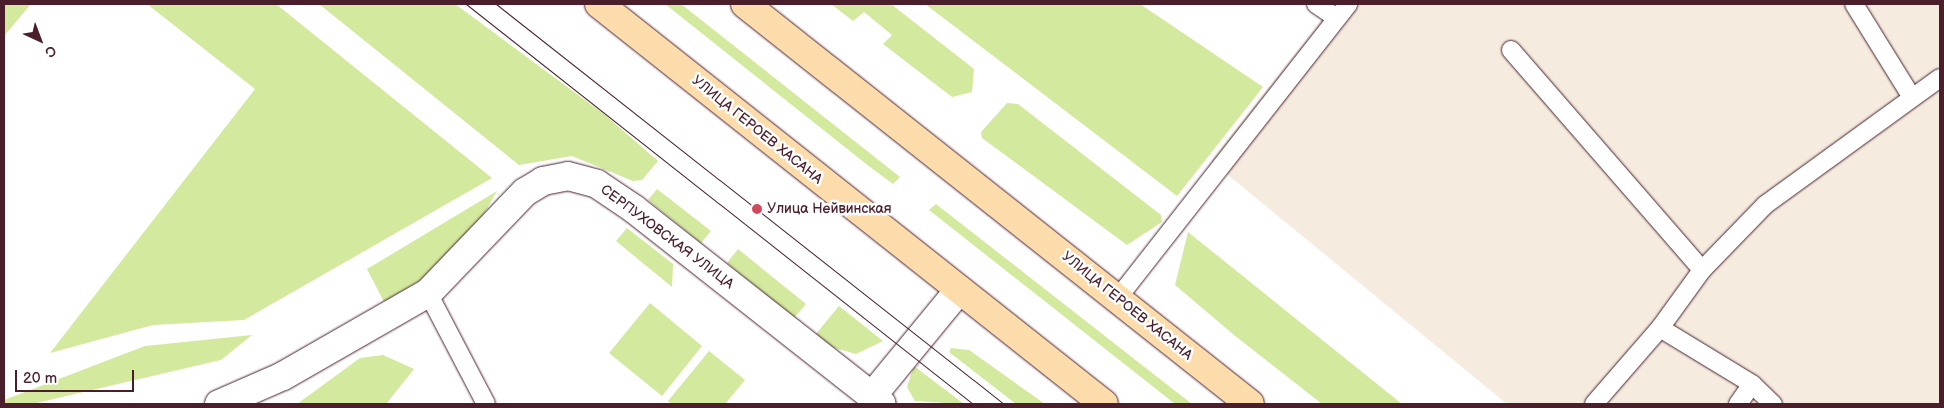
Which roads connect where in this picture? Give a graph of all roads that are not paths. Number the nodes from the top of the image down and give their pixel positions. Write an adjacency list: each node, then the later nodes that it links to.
1 (599, 4): 11 (main road, УЛИЦА ГЕРОЕВ ХАСАНА)
2 (746, 4): 13 (main road, УЛИЦА ГЕРОЕВ ХАСАНА)
3 (1316, 4): 6 (lane)
4 (1348, 4): 6 (lane)
5 (1854, 4): 9 (lane)
6 (1337, 18): 13 (lane)
7 (1511, 50): 10 (lane)
8 (1940, 78): 9 (lane)
9 (1911, 96): 10 (lane)
10 (1702, 270): 14 (lane)
11 (959, 290): 16 (street); 19 (main road, УЛИЦА ГЕРОЕВ ХАСАНА)
12 (428, 293): 16 (street, СЕРПУХОВСКАЯ УЛИЦА); 17 (street, СЕРПУХОВСКАЯ УЛИЦА); 18 (lane)
13 (1118, 299): 20 (main road, УЛИЦА ГЕРОЕВ ХАСАНА)
14 (1660, 328): 15 (lane); 21 (lane)
15 (1752, 384): 22 (lane); 23 (lane)
16 (877, 400)
17 (219, 404)
18 (486, 404)
19 (1104, 404)
20 (1250, 404)
21 (1594, 404)
22 (1738, 404)
23 (1773, 404)

